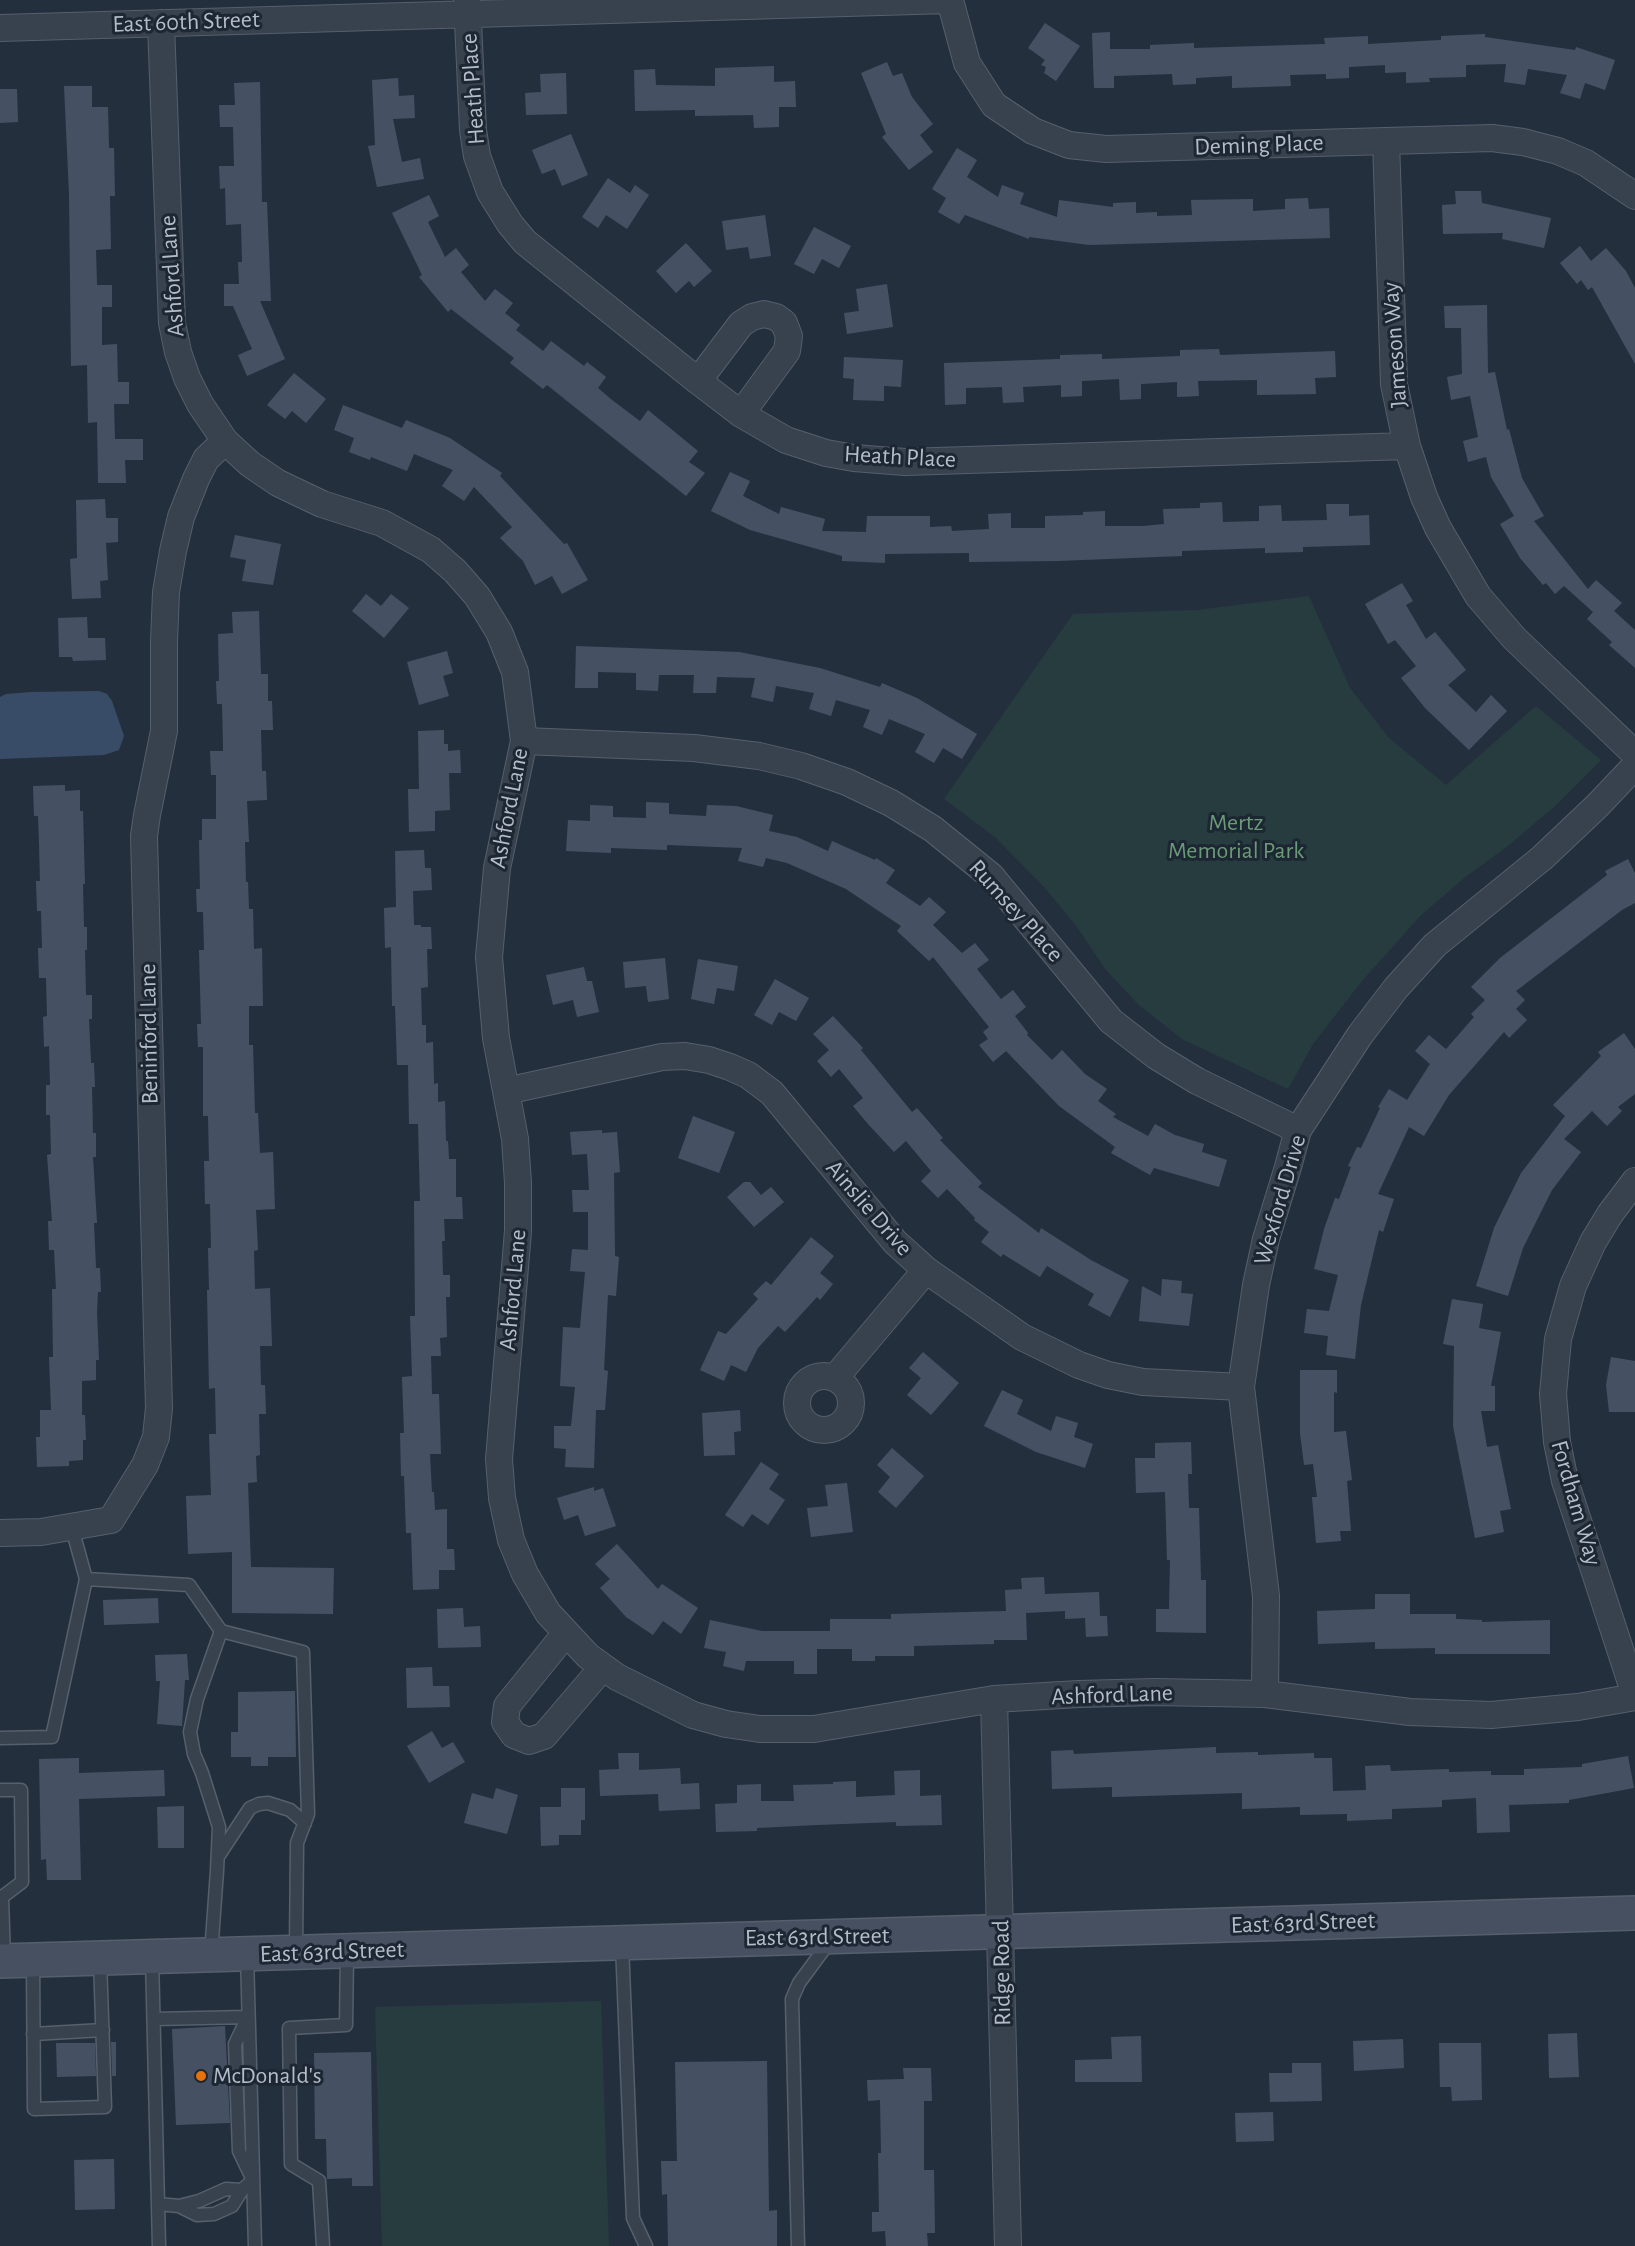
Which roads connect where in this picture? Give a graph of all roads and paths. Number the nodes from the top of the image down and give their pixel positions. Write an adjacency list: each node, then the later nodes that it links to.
1 (949, 0): 2 (street, East 60th Street); 5 (street, Deming Place)
2 (467, 7): 3 (street, East 60th Street); 7 (street, Heath Place)
3 (161, 23): 4 (street, East 60th Street); 9 (street, Ashford Lane)
4 (0, 28)
5 (1386, 141): 6 (street, Deming Place); 10 (street, Jameson Way)
6 (1635, 196)
7 (699, 381): 8 (street, Heath Place); 8 (street)
8 (741, 414): 10 (street, Heath Place)
9 (225, 441): 11 (street, Ashford Lane); 20 (street, Beninford Lane)
10 (1407, 446): 12 (street, Jameson Way)
11 (524, 741): 14 (street, Ashford Lane); 15 (street, Rumsey Place)
12 (1635, 754)
13 (1635, 766): 15 (street, Wexford Drive)
14 (506, 1091): 17 (street, Ainslie Drive); 24 (street, Ashford Lane)
15 (1298, 1130): 19 (street, Wexford Drive)
16 (1635, 1181): 27 (street, Fordham Way)
17 (926, 1270): 18 (street); 19 (street, Ainslie Drive)
18 (836, 1378)
19 (1241, 1387): 26 (street, Wexford Drive)
20 (72, 1528): 21 (street, Beninford Lane); 22 (lane)
21 (0, 1533)
22 (86, 1579): 23 (lane); 29 (lane)
23 (221, 1631): 31 (lane); 32 (lane)
24 (566, 1633): 25 (street, Ashford Lane); 25 (street)
25 (603, 1667): 28 (street, Ashford Lane)
26 (1265, 1694): 27 (street, Ashford Lane); 28 (street, Ashford Lane)
27 (1635, 1696)
28 (994, 1699): 35 (street, Ridge Road)
29 (0, 1738)
30 (0, 1790): 33 (lane)
31 (304, 1823): 32 (lane); 39 (lane)
32 (218, 1856): 41 (lane)
33 (1, 1896): 44 (lane)
34 (1635, 1913): 35 (main road, East 63rd Street)
35 (1001, 1932): 36 (main road, East 63rd Street); 58 (street, Ridge Road)
36 (834, 1936): 37 (main road, East 63rd Street); 57 (lane)
37 (621, 1943): 38 (main road, East 63rd Street); 56 (lane)
38 (347, 1951): 39 (main road, East 63rd Street); 55 (lane)
39 (296, 1953): 40 (main road, East 63rd Street)
40 (247, 1954): 41 (main road, East 63rd Street); 45 (lane)
41 (211, 1955): 42 (main road, East 63rd Street)
42 (152, 1957): 43 (main road, East 63rd Street); 46 (lane)
43 (100, 1958): 44 (main road, East 63rd Street); 47 (lane)
44 (12, 1961): 48 (lane)
45 (248, 2017): 46 (lane); 49 (lane)
46 (154, 2019): 51 (lane)
47 (103, 2030): 48 (lane); 48 (lane)
48 (33, 2034)
49 (253, 2180): 50 (lane); 54 (lane)
50 (242, 2190): 52 (lane); 52 (lane)
51 (158, 2205): 52 (lane); 53 (lane)
52 (179, 2206)
53 (159, 2246)
54 (255, 2246)
55 (322, 2246)
56 (646, 2246)
57 (798, 2246)
58 (1008, 2246)

